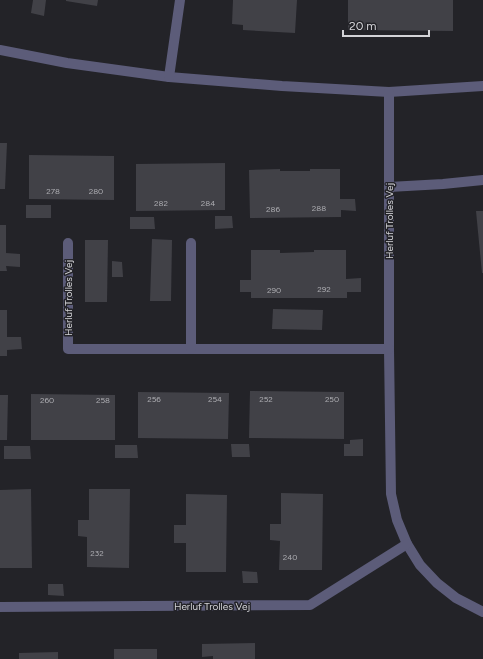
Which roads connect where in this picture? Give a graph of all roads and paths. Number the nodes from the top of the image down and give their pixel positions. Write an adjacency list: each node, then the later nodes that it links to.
1 (180, 0): 3 (street)
2 (0, 50): 3 (street)
3 (170, 77): 5 (street)
4 (483, 86): 5 (street)
5 (389, 92): 7 (street, Herluf Trolles Vej)
6 (483, 180): 7 (street)
7 (389, 187): 11 (street, Herluf Trolles Vej)
8 (191, 242): 10 (street)
9 (68, 243): 10 (street, Herluf Trolles Vej)
10 (191, 349): 11 (street, Herluf Trolles Vej)
11 (389, 349): 12 (street, Herluf Trolles Vej)
12 (407, 544): 13 (street, Herluf Trolles Vej); 14 (street, Herluf Trolles Vej)
13 (0, 607)
14 (483, 612)

